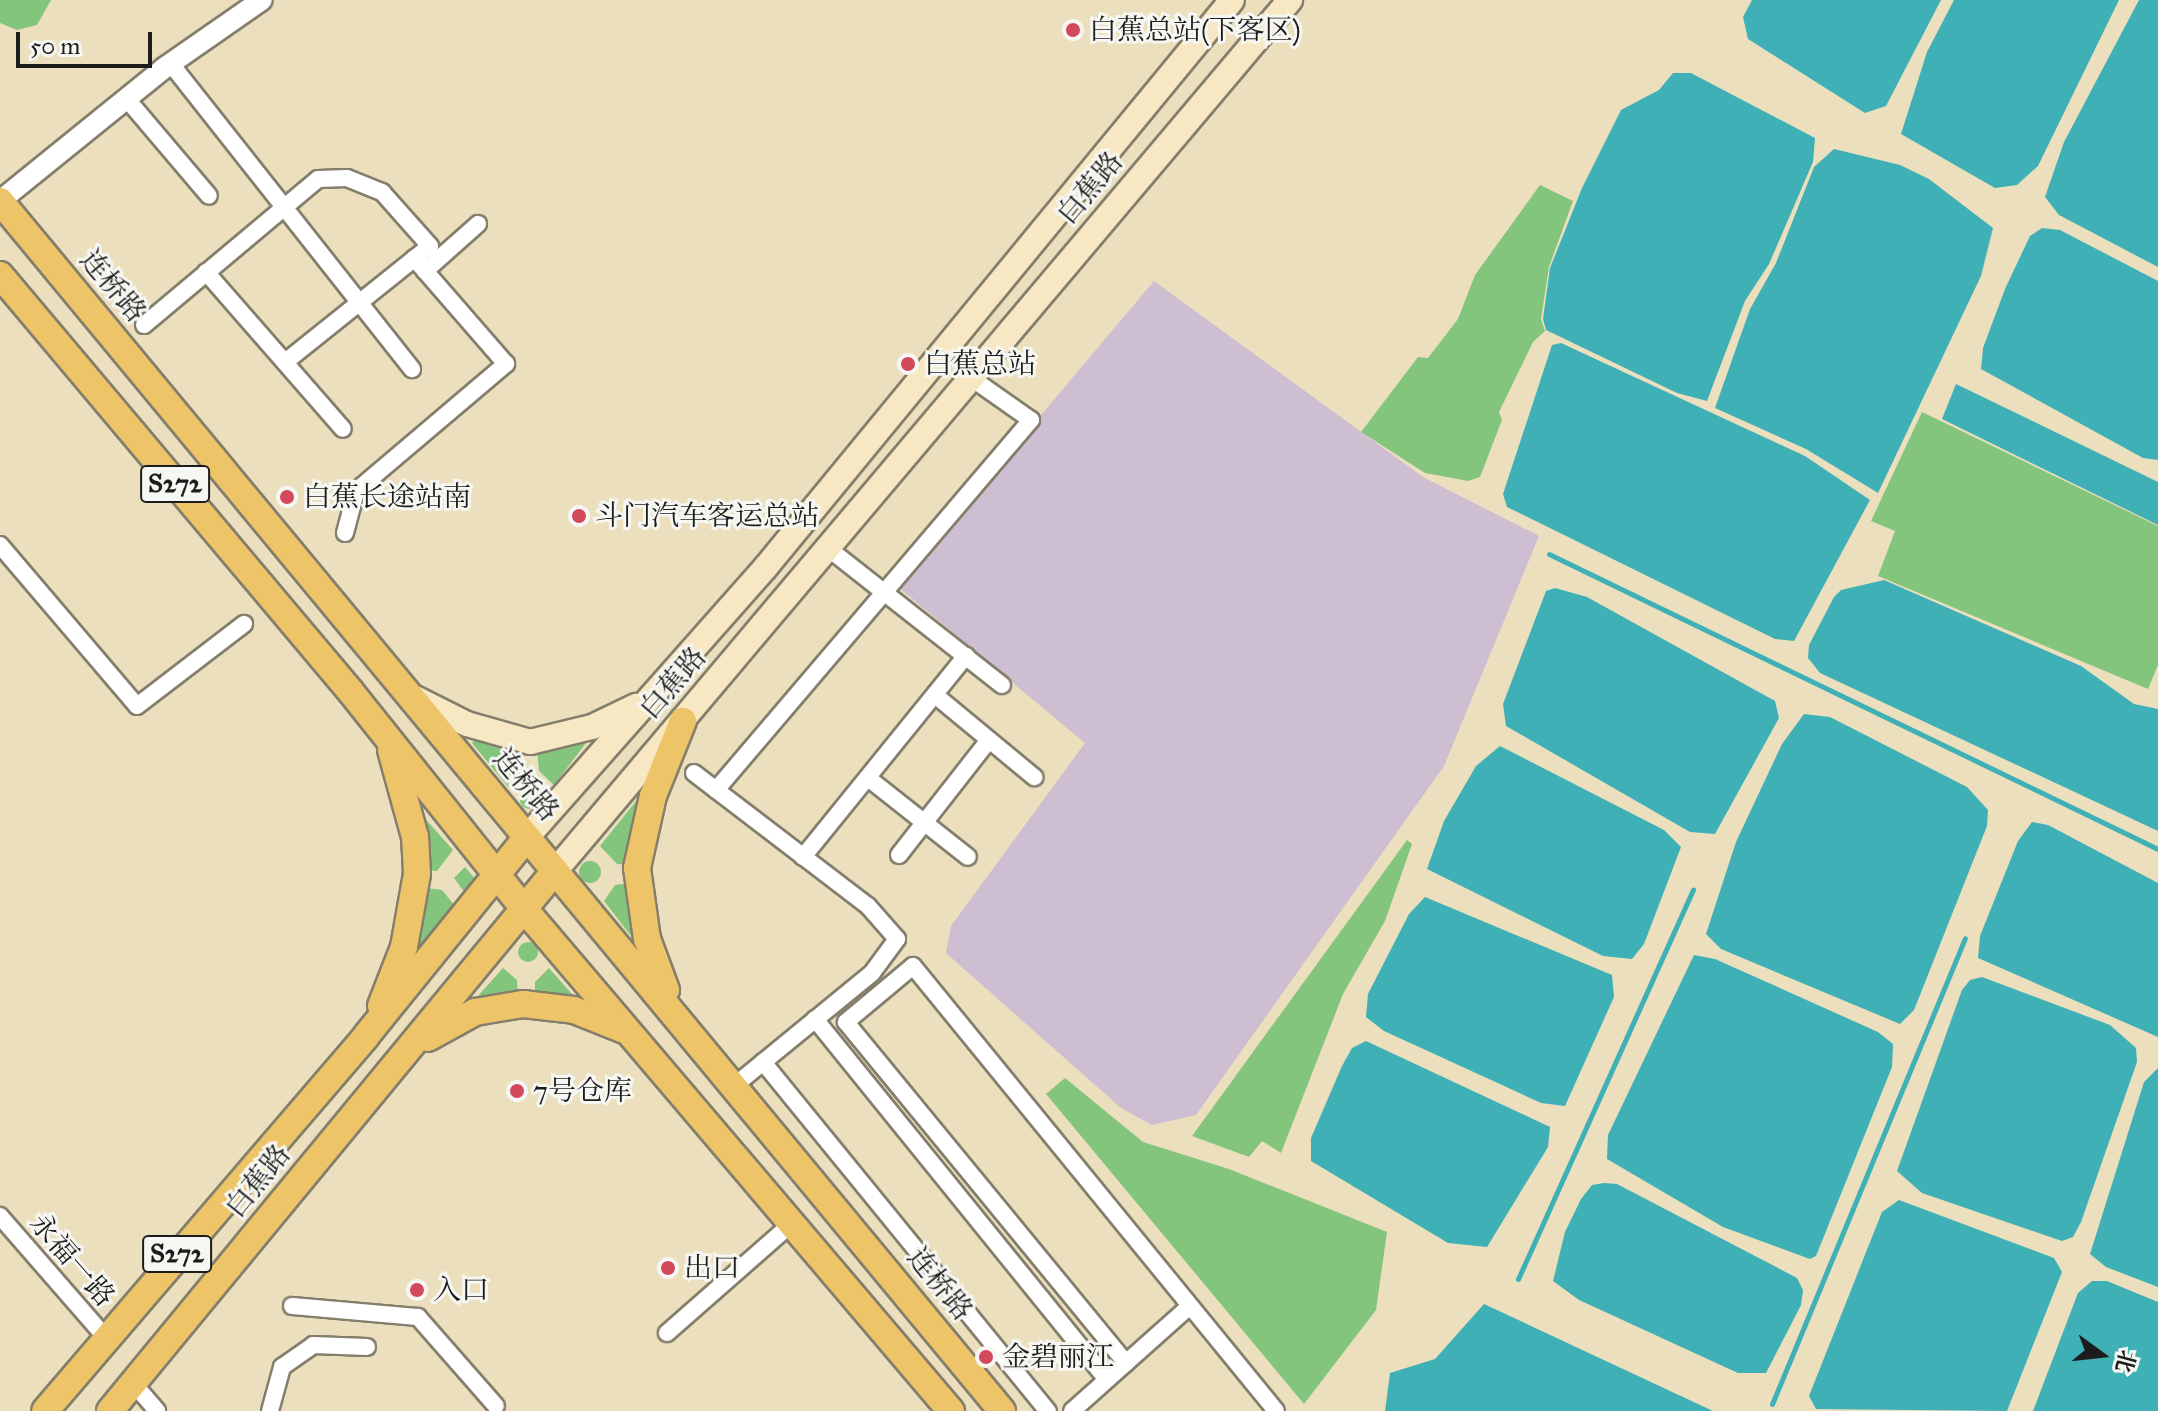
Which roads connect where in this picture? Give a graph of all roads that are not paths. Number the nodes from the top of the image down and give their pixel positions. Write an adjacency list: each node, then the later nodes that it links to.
1 (262, 0): 4 (street)
2 (1232, 0): 30 (main road, 白蕉路)
3 (1290, 0): 17 (main road, 白蕉路)
4 (171, 64): 5 (street); 8 (street)
5 (126, 98): 6 (street); 7 (street)
6 (209, 196)
7 (0, 201): 25 (main road, 连桥路 / S272)
8 (282, 206): 10 (street); 11 (street); 13 (street)
9 (478, 224): 10 (street)
10 (420, 264): 13 (street); 19 (street)
11 (206, 272): 14 (street); 15 (street)
12 (0, 275): 27 (main road, S272)
13 (356, 303): 15 (street); 16 (street)
14 (144, 325)
15 (285, 362): 18 (street)
16 (412, 369)
17 (974, 380): 21 (main road, 白蕉路); 22 (street)
18 (343, 429)
19 (345, 533)
20 (0, 545): 23 (street)
21 (829, 549): 22 (street); 31 (main road, 白蕉路)
22 (883, 591): 24 (street); 37 (street)
23 (244, 624)
24 (966, 656): 26 (street); 29 (street)
25 (384, 665): 27 (main road); 28 (main road, 连桥路 / S272)
26 (1002, 685)
27 (351, 692): 32 (main road, S272)
28 (410, 695): 30 (main road); 39 (main road, 连桥路 / S272)
29 (935, 695): 33 (street); 36 (street)
30 (652, 696): 39 (main road, 白蕉路)
31 (683, 721): 43 (main road, 白蕉路); 46 (main road)
32 (388, 739): 44 (main road, S272); 48 (main road)
33 (989, 740): 35 (street); 38 (street)
34 (694, 773): 37 (street)
35 (1034, 777)
36 (868, 778): 38 (street); 41 (street)
37 (716, 790): 41 (street)
38 (924, 823): 40 (street); 42 (street)
39 (527, 837): 43 (main road, 连桥路 / S272); 44 (main road, S272)
40 (899, 855)
41 (803, 857): 47 (street)
42 (968, 857)
43 (555, 871): 45 (main road, 白蕉路 / S272); 46 (main road, 连桥路)
44 (499, 872): 45 (main road, S272); 48 (main road, S272)
45 (525, 910): 49 (main road); 51 (main road, 白蕉路 / S272)
46 (677, 1015): 50 (main road, 连桥路)
47 (815, 1019): 52 (street); 65 (street)
48 (366, 1036): 55 (main road, 白蕉路 / S272)
49 (634, 1036): 51 (main road); 53 (main road)
50 (710, 1055): 53 (main road); 54 (main road, 连桥路)
51 (402, 1058): 56 (main road, 白蕉路 / S272)
52 (763, 1062): 54 (street); 74 (street)
53 (675, 1083): 58 (main road)
54 (735, 1085): 73 (main road, 连桥路)
55 (311, 1098): 56 (main road); 62 (main road, 白蕉路 / S272)
56 (342, 1129): 66 (main road, 白蕉路 / S272)
57 (0, 1216): 62 (street, 永福一路)
58 (792, 1223): 61 (street); 72 (main road)
59 (292, 1306): 67 (street)
60 (1190, 1306): 64 (street); 64 (street); 76 (street)
61 (667, 1333)
62 (106, 1338): 68 (main road, 白蕉路 / S272)
63 (367, 1347): 71 (street)
64 (1126, 1363): 65 (street)
65 (1107, 1380): 75 (street)
66 (133, 1383): 69 (main road, 白蕉路 / S272); 70 (street)
67 (496, 1406)
68 (45, 1411)
69 (110, 1411)
70 (157, 1411)
71 (270, 1411)
72 (951, 1411)
73 (1002, 1411)
74 (1048, 1411)
75 (1072, 1411)
76 (1276, 1411)

